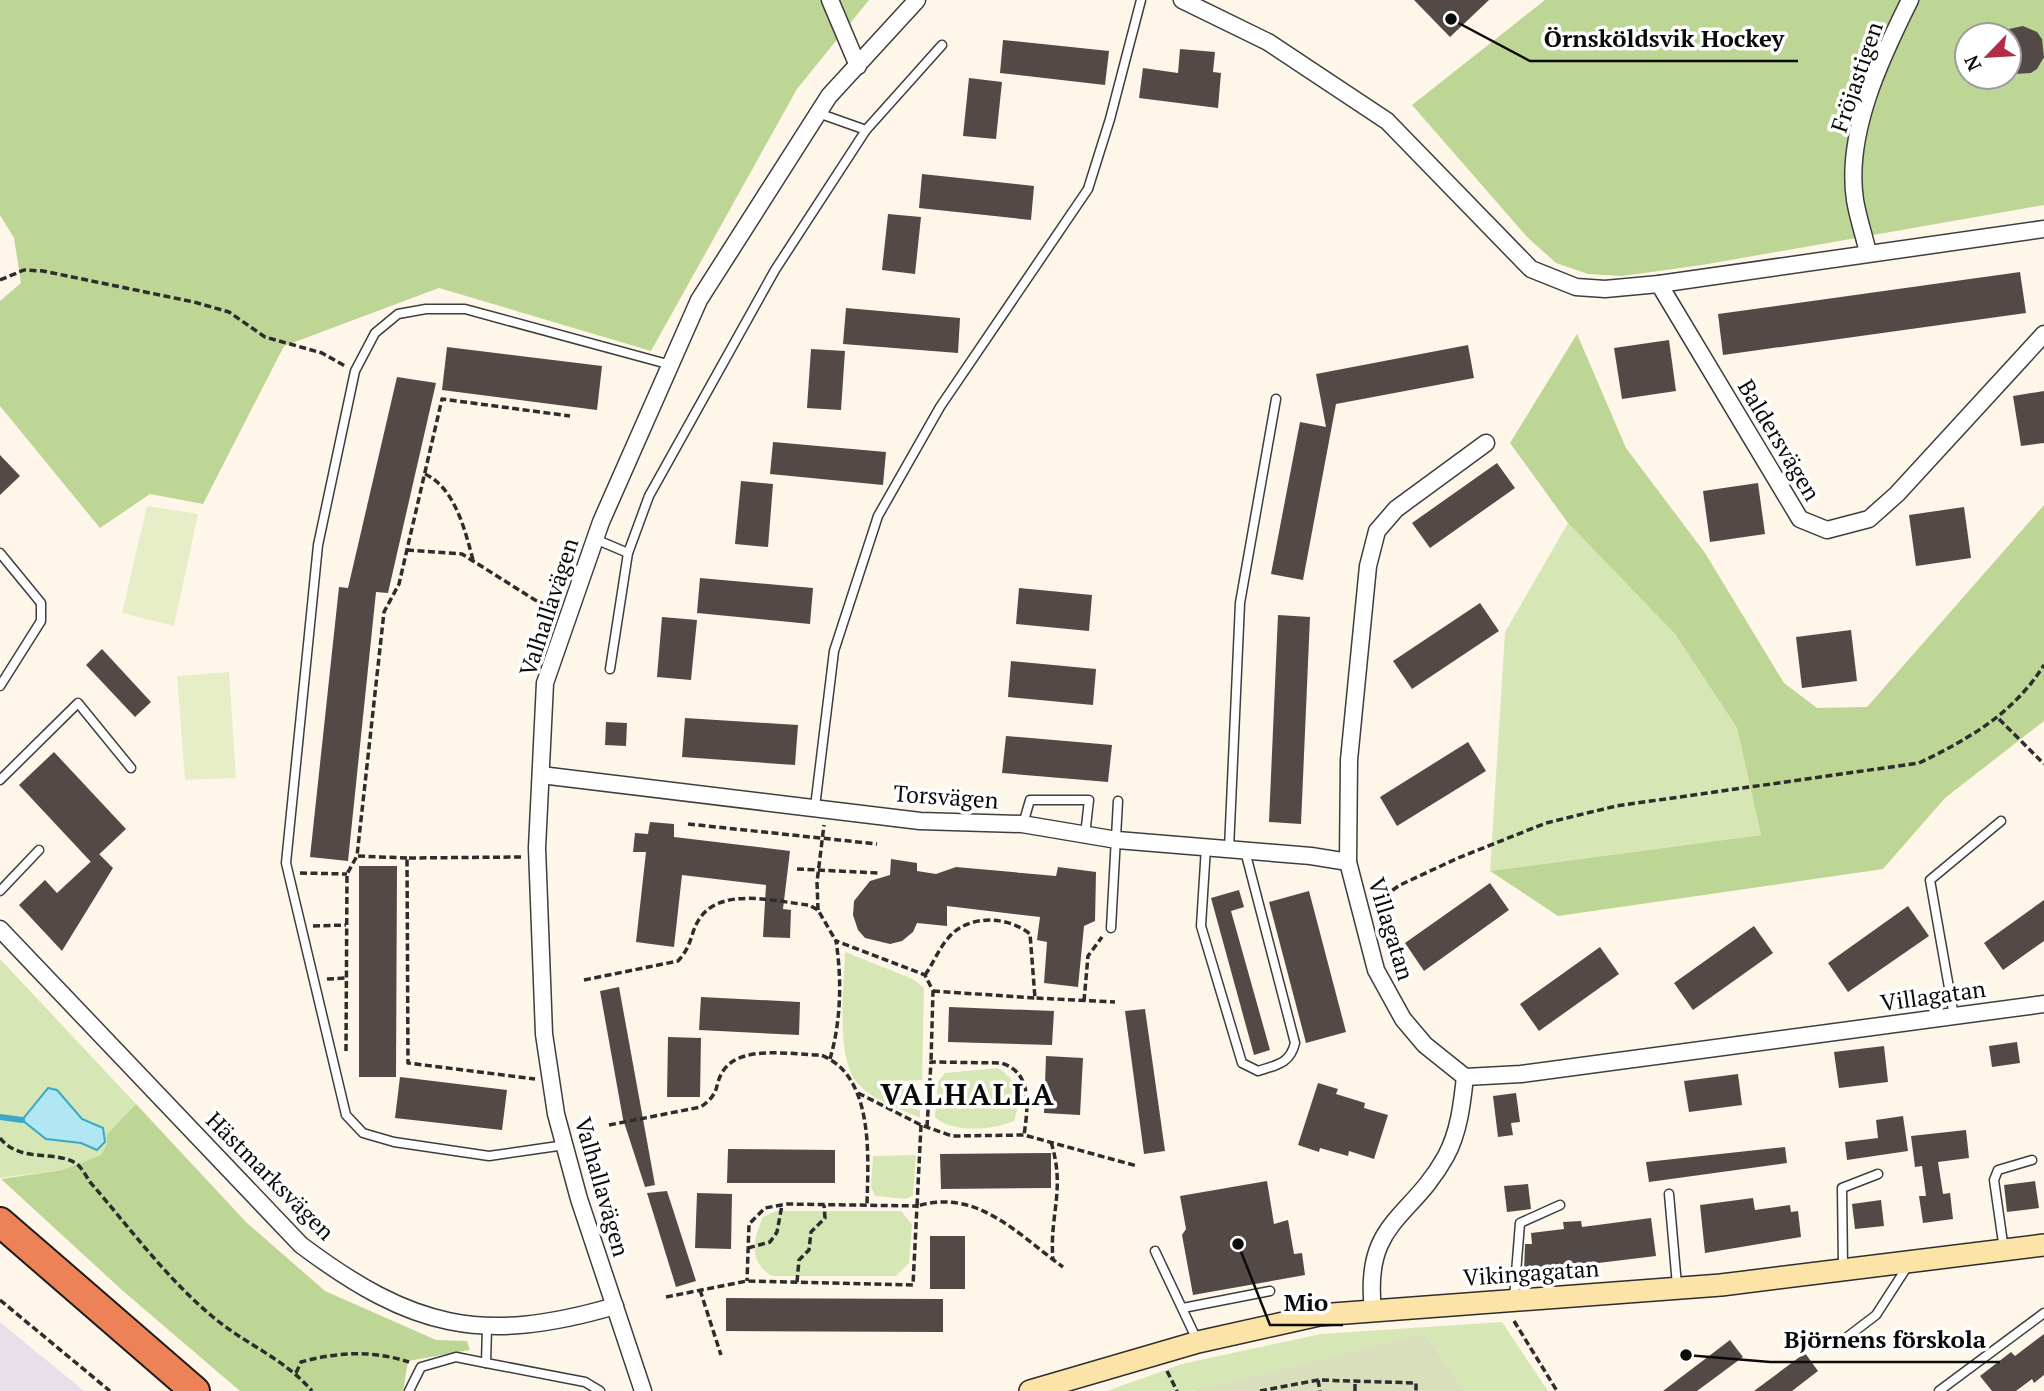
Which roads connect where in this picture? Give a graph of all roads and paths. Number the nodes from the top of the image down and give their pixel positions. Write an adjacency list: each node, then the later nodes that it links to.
1 (830, 0): 7 (street)
2 (917, 0): 7 (street, Valhallavägen)
3 (1141, 0): 36 (lane)
4 (1182, 0): 13 (street)
5 (1910, 0): 11 (street, Fröjastigen)
6 (942, 46): 9 (lane)
7 (858, 66): 8 (street, Valhallavägen)
8 (818, 113): 9 (lane); 15 (street, Valhallavägen)
9 (866, 130): 24 (lane)
10 (2044, 229): 11 (street)
11 (1868, 253): 13 (street)
12 (0, 280): 16 (path)
13 (1659, 284): 14 (street, Baldersvägen)
14 (2044, 334)
15 (671, 365): 16 (lane); 21 (street, Valhallavägen)
16 (355, 371): 53 (lane)
17 (1276, 400): 46 (lane)
18 (570, 416): 20 (path)
19 (1486, 443): 50 (street, Villagatan)
20 (425, 474): 22 (path); 25 (path)
21 (595, 539): 24 (lane); 26 (street, Valhallavägen)
22 (407, 550): 25 (path); 47 (path)
23 (0, 553): 29 (lane)
24 (628, 553): 28 (lane)
25 (473, 560): 26 (path)
26 (569, 613): 33 (street, Valhallavägen)
27 (2044, 665): 30 (path)
28 (610, 669)
29 (0, 686)
30 (1998, 718): 31 (path); 58 (path)
31 (2044, 765)
32 (131, 768): 34 (lane)
33 (541, 775): 36 (street, Torsvägen); 48 (street, Valhallavägen)
34 (0, 780)
35 (1118, 801): 42 (lane)
36 (820, 808): 39 (street, Torsvägen); 41 (path)
37 (2001, 821): 71 (lane)
38 (688, 824): 41 (path)
39 (1022, 824): 40 (street, Torsvägen); 40 (lane)
40 (1086, 835): 42 (street, Torsvägen)
41 (822, 840): 43 (path); 52 (path)
42 (1117, 840): 44 (street, Torsvägen); 61 (lane)
43 (877, 844)
44 (1206, 847): 46 (street, Torsvägen); 46 (lane)
45 (38, 850): 56 (lane)
46 (1237, 850): 50 (street, Torsvägen)
47 (357, 856): 49 (path); 55 (path)
48 (537, 857): 49 (path); 75 (street, Valhallavägen)
49 (407, 858): 75 (path)
50 (1348, 863): 58 (street, Villagatan)
51 (797, 869): 52 (path)
52 (818, 871): 54 (path); 57 (path)
53 (289, 873): 55 (path); 60 (lane)
54 (878, 873)
55 (346, 874): 59 (path)
56 (0, 891)
57 (818, 910): 63 (path); 65 (path)
58 (1359, 913): 74 (street, Villagatan)
59 (346, 925): 60 (path); 76 (path)
60 (301, 927): 76 (lane)
61 (1111, 928): 68 (path)
62 (0, 929): 115 (street, Hästmarksvägen)
63 (836, 941): 64 (path); 72 (path)
64 (925, 975): 66 (path); 67 (path)
65 (584, 980)
66 (933, 991): 67 (path); 73 (path)
67 (1035, 998): 68 (path)
68 (1084, 1001): 69 (path)
69 (1115, 1002)
70 (2044, 1004): 71 (street, Villagatan)
71 (1954, 1016): 74 (street, Villagatan)
72 (830, 1059): 77 (path); 78 (path)
73 (931, 1062): 80 (path); 81 (path)
74 (1465, 1077): 113 (street)
75 (551, 1081): 84 (street, Valhallavägen)
76 (338, 1089): 84 (lane)
77 (858, 1093): 79 (path); 91 (path)
78 (609, 1125)
79 (921, 1125): 80 (path); 93 (path)
80 (927, 1127): 81 (path)
81 (1024, 1135): 83 (path)
82 (0, 1138): 121 (path)
83 (1051, 1142): 86 (path); 99 (path)
84 (565, 1145): 111 (street, Valhallavägen)
85 (2032, 1160): 97 (lane)
86 (1137, 1166)
87 (1878, 1174): 102 (lane)
88 (1669, 1195): 105 (lane)
89 (782, 1205): 90 (path); 96 (path); 96 (path)
90 (824, 1205): 91 (path); 104 (path)
91 (867, 1205): 93 (path)
92 (1560, 1205): 110 (lane)
93 (917, 1206): 99 (path); 104 (path)
94 (0, 1222): 125 (highway)
95 (2044, 1245): 97 (street, Vikingagatan)
96 (748, 1248): 103 (path)
97 (2004, 1250): 100 (street, Vikingagatan)
98 (1155, 1251): 112 (lane)
99 (1053, 1260): 101 (path)
100 (1910, 1261): 102 (street, Vikingagatan); 117 (lane)
101 (1063, 1267)
102 (1843, 1270): 105 (street, Vikingagatan)
103 (747, 1281): 104 (path); 106 (path)
104 (797, 1282)
105 (1677, 1288): 110 (street, Vikingagatan)
106 (701, 1290): 108 (path); 118 (path)
107 (1269, 1291): 112 (lane)
108 (666, 1297)
109 (0, 1300): 124 (path)
110 (1508, 1301): 113 (street, Vikingagatan); 135 (path)
111 (615, 1306): 115 (street, Hästmarksvägen); 129 (street, Valhallavägen)
112 (1183, 1308): 116 (lane)
113 (1373, 1310): 116 (street, Vikingagatan)
114 (2044, 1313): 136 (lane)
115 (487, 1328): 119 (lane)
116 (1198, 1342): 130 (street, Vikingagatan)
117 (1838, 1344)
118 (721, 1355)
119 (486, 1363): 120 (lane); 128 (lane)
120 (421, 1367): 121 (path); 127 (lane)
121 (296, 1373): 126 (path)
122 (1318, 1380): 123 (path); 131 (path); 132 (path)
123 (1355, 1380): 133 (path); 134 (path)
124 (110, 1391)
125 (195, 1391)
126 (312, 1391)
127 (410, 1391)
128 (600, 1391)
129 (643, 1391)
130 (1030, 1391)
131 (1260, 1391)
132 (1320, 1391)
133 (1354, 1391)
134 (1416, 1391)
135 (1557, 1391)
136 (1940, 1391)

